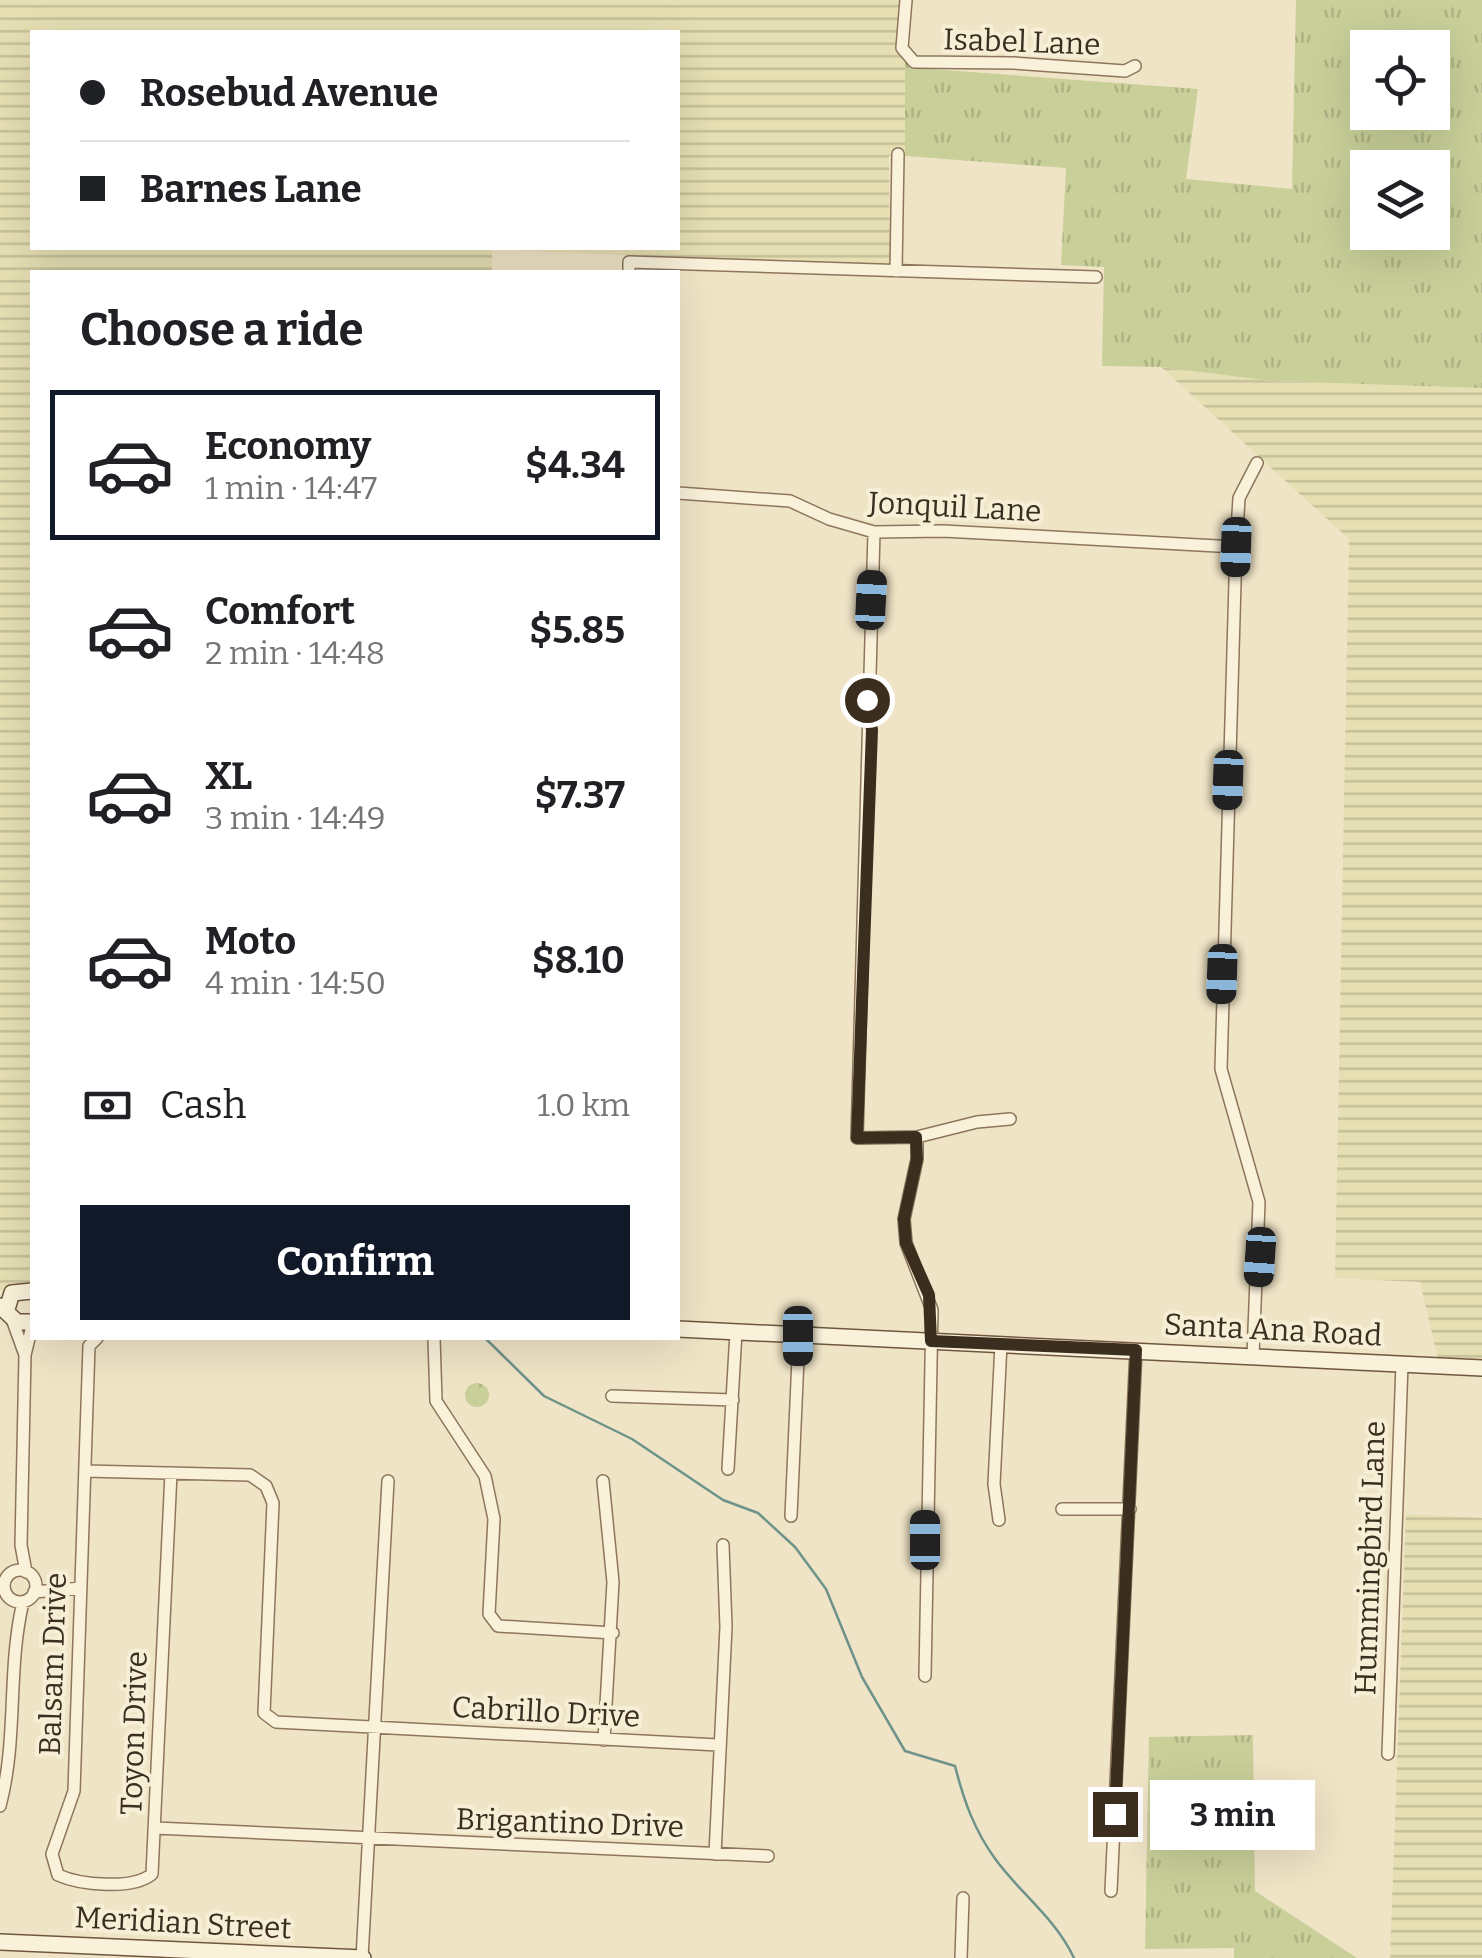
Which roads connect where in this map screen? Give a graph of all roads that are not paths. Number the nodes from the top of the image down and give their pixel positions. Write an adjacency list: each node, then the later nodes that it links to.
1 (906, 0): 2 (street, Isabel Lane)
2 (1134, 66)
3 (898, 154): 5 (street)
4 (629, 267): 5 (street)
5 (896, 271): 6 (street)
6 (1096, 277)
7 (1257, 463): 10 (street)
8 (680, 493): 9 (street, Jonquil Lane)
9 (874, 532): 10 (street, Jonquil Lane); 12 (street)
10 (1236, 547): 26 (street)
11 (1010, 1119): 12 (street)
12 (916, 1137): 22 (street)
13 (30, 1292): 14 (street)
14 (6, 1304): 15 (street); 25 (street)
15 (30, 1322)
16 (680, 1329): 18 (street, Santa Ana Road)
17 (30, 1332): 25 (street)
18 (736, 1332): 19 (street, Santa Ana Road); 30 (street)
19 (798, 1336): 22 (street, Santa Ana Road); 38 (street)
20 (95, 1340): 32 (street, Balsam Drive)
21 (434, 1340): 44 (street)
22 (931, 1341): 23 (street, Santa Ana Road); 45 (street)
23 (1002, 1344): 24 (street, Santa Ana Road); 39 (street)
24 (1136, 1350): 26 (street, Santa Ana Road); 37 (street)
25 (24, 1355): 41 (street)
26 (1253, 1356): 27 (street, Santa Ana Road)
27 (1402, 1364): 28 (street, Santa Ana Road); 49 (street, Hummingbird Lane)
28 (1482, 1368)
29 (612, 1396): 30 (street)
30 (732, 1400): 31 (street)
31 (728, 1469)
32 (84, 1471): 33 (street); 43 (street, Balsam Drive)
33 (171, 1473): 46 (street, Cabrillo Drive); 51 (street, Toyon Drive)
34 (603, 1480): 44 (street)
35 (388, 1481): 46 (street)
36 (1062, 1509): 37 (street)
37 (1130, 1509): 56 (street)
38 (791, 1516)
39 (999, 1520)
40 (724, 1544): 48 (street)
41 (11, 1585): 42 (street); 42 (street); 50 (street)
42 (35, 1587): 43 (street)
43 (74, 1589): 53 (street, Balsam Drive)
44 (613, 1633): 47 (street)
45 (925, 1676)
46 (372, 1729): 47 (street, Cabrillo Drive); 52 (street)
47 (604, 1740): 48 (street, Cabrillo Drive)
48 (718, 1745): 54 (street)
49 (1388, 1754)
50 (0, 1806)
51 (155, 1828): 52 (street, Brigantino Drive); 53 (street, Toyon Drive)
52 (370, 1839): 54 (street, Brigantino Drive); 59 (street)
53 (52, 1854)
54 (715, 1854): 55 (street, Brigantino Drive)
55 (768, 1856)
56 (1111, 1891)
57 (963, 1898): 60 (street)
58 (0, 1942): 59 (street, Meridian Street)
59 (362, 1958)
60 (961, 1958)

